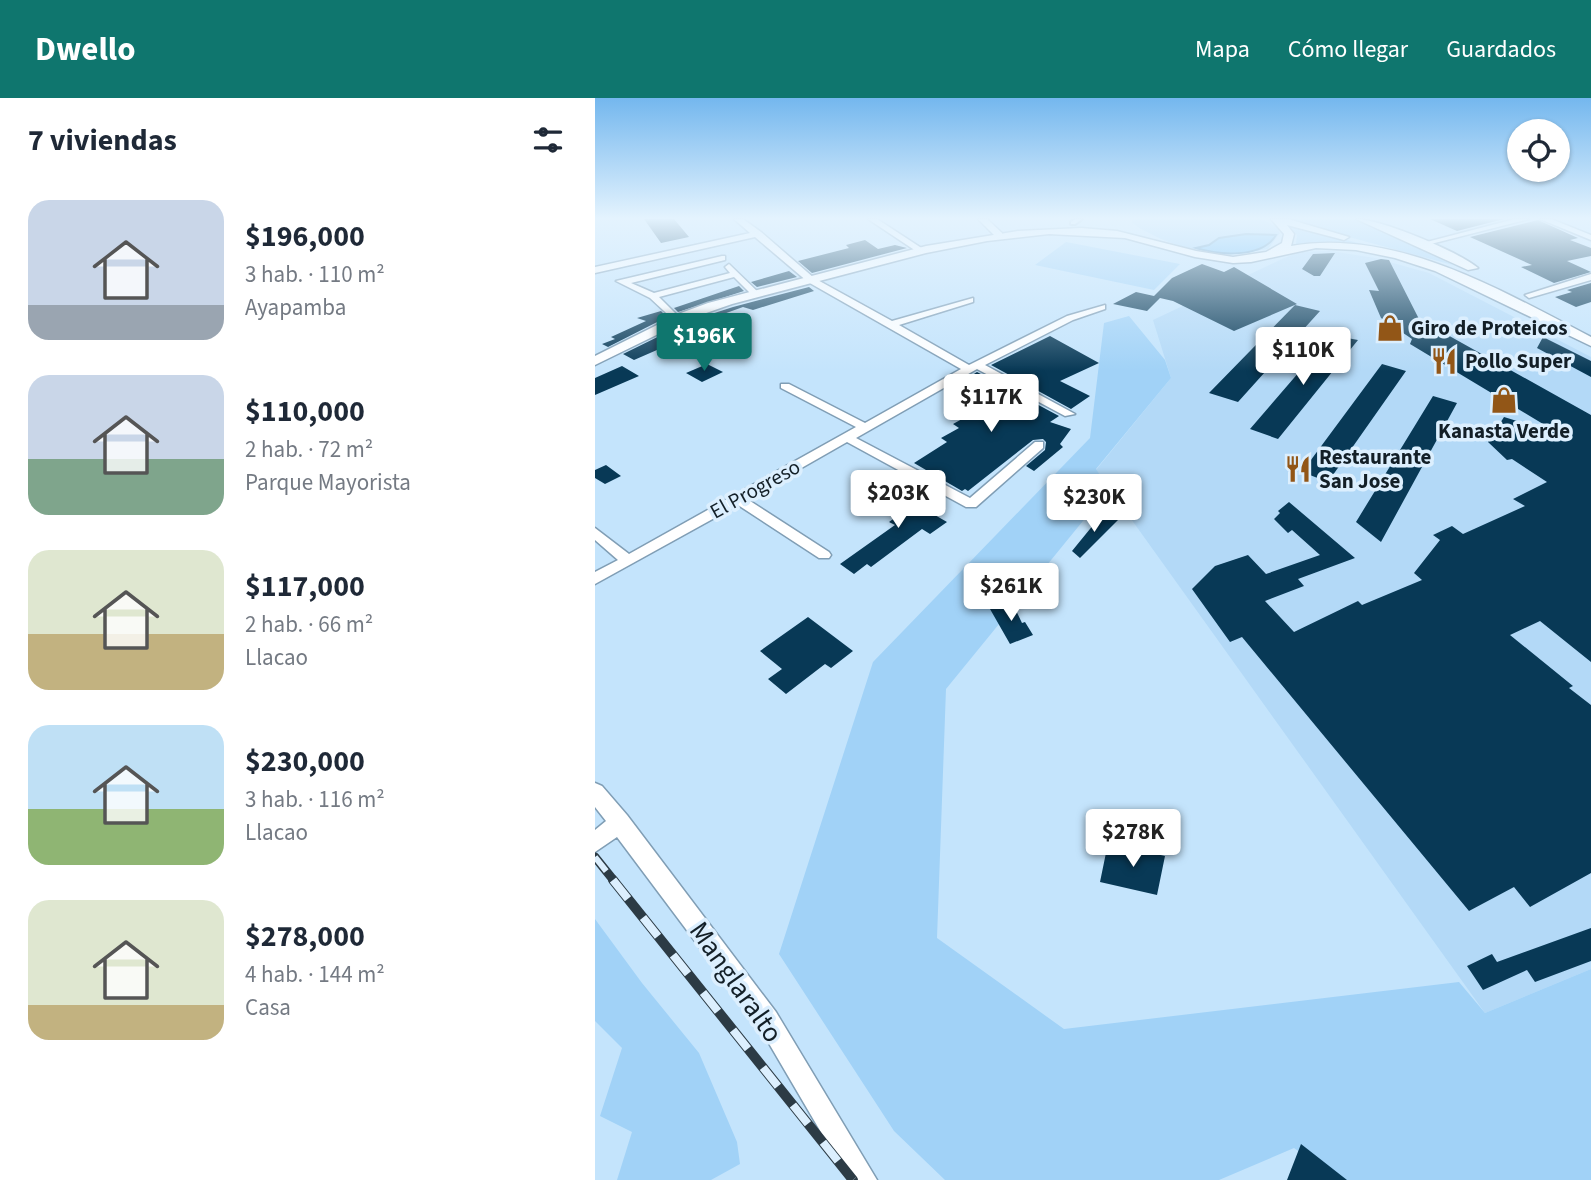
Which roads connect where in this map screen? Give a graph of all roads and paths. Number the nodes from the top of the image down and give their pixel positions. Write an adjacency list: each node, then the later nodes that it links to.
1 (674, 269): 13 (street)
2 (732, 269): 10 (street)
3 (799, 269): 12 (street)
4 (851, 269): 12 (main road)
5 (1436, 269): 22 (main road)
6 (1466, 269): 15 (main road)
7 (1474, 269): 9 (main road)
8 (595, 271): 13 (street)
9 (1479, 272)
10 (736, 274): 14 (street); 16 (street)
11 (1591, 277): 15 (street)
12 (811, 280): 14 (main road); 21 (street)
13 (622, 282): 16 (street)
14 (757, 294): 20 (main road)
15 (1529, 295): 18 (main road)
16 (653, 296): 20 (street)
17 (970, 300): 21 (street)
18 (1550, 305)
19 (1102, 307): 24 (street, El Progreso)
20 (677, 320): 23 (main road)
21 (890, 325): 24 (street)
22 (1591, 342)
23 (595, 361)
24 (973, 367): 26 (street); 27 (street, El Progreso)
25 (785, 386): 27 (street)
26 (1069, 414)
27 (864, 427): 28 (street, El Progreso)
28 (846, 438): 29 (street); 30 (street, El Progreso)
29 (1039, 445)
30 (738, 499): 32 (street); 33 (street, El Progreso)
31 (595, 533): 33 (street)
32 (824, 555)
33 (627, 561): 34 (street, El Progreso)
34 (595, 579)
35 (595, 792): 36 (street, Manglaralto)
36 (620, 822): 37 (street); 38 (street, Manglaralto)
37 (595, 842)
38 (864, 1180)

